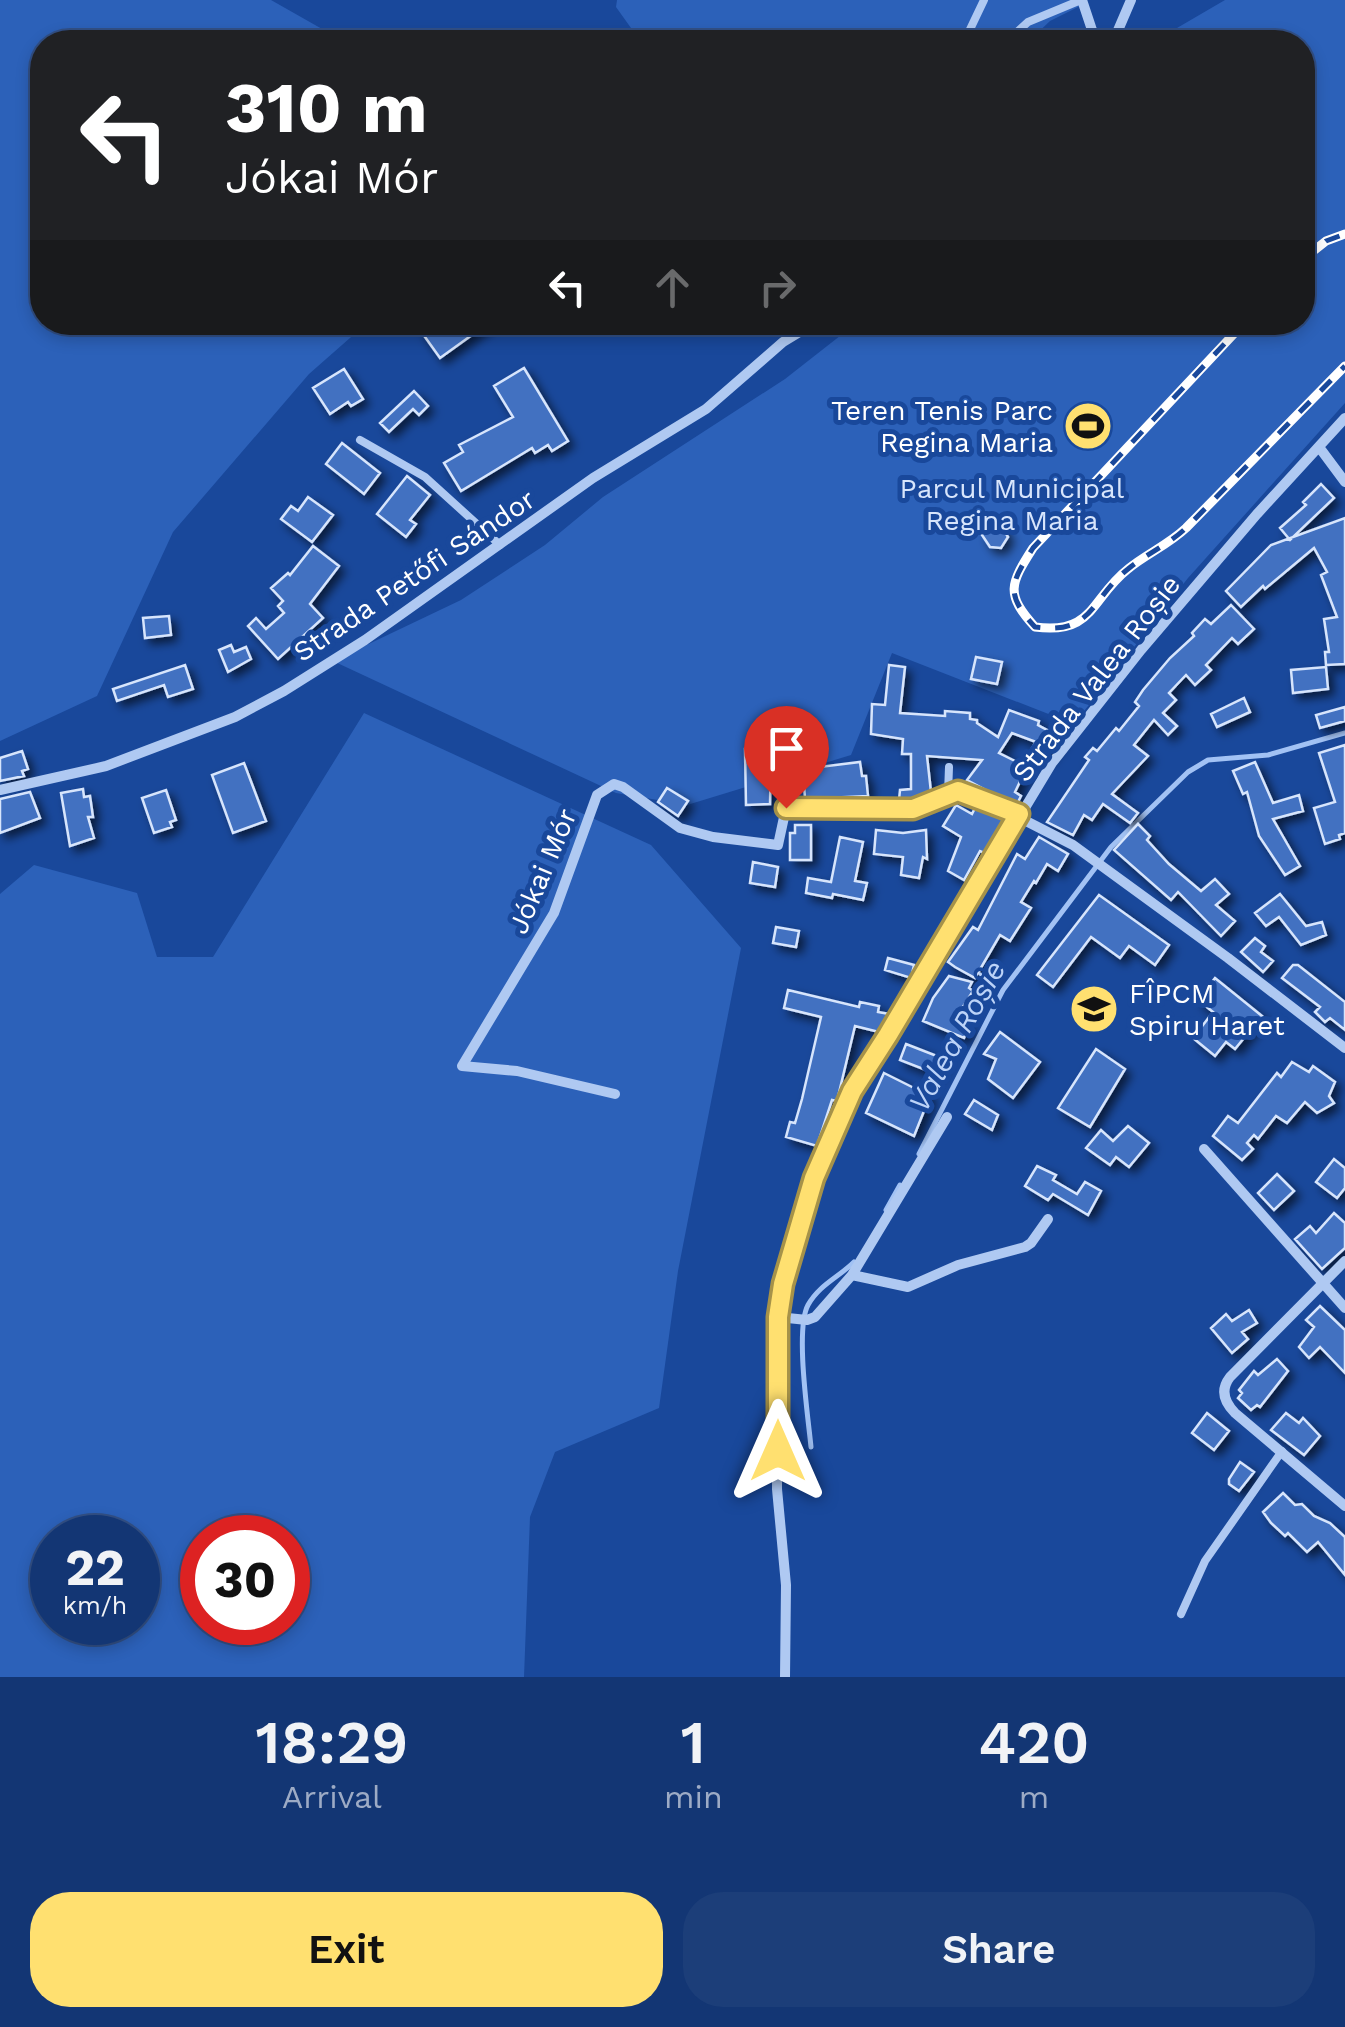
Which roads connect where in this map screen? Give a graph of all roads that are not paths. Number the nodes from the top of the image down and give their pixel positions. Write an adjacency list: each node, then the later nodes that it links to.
1 (984, 0): 4 (lane)
2 (1082, 0): 5 (lane); 6 (street)
3 (1131, 0): 7 (street)
4 (970, 30)
5 (1019, 30)
6 (1092, 30)
7 (1118, 30)
8 (795, 335): 13 (street, Strada Petőfi Sándor)
9 (1345, 418): 11 (street, Strada Valea Roșie)
10 (360, 440): 13 (lane)
11 (1319, 447): 12 (street); 19 (street, Strada Valea Roșie)
12 (1345, 482)
13 (500, 545): 16 (street, Strada Petőfi Sándor)
14 (790, 745): 18 (lane)
15 (949, 767): 17 (lane)
16 (0, 790)
17 (948, 794): 18 (street); 19 (street)
18 (786, 808): 21 (street, Jókai Mór)
19 (1019, 814): 20 (street); 29 (street, Strada Valea Roșie)
20 (1345, 1048)
21 (615, 1094)
22 (947, 1117): 26 (street)
23 (1204, 1149): 27 (street)
24 (1048, 1219): 26 (street)
25 (1345, 1262): 27 (street)
26 (852, 1274): 29 (street)
27 (1322, 1285): 28 (street); 30 (street)
28 (1345, 1308)
29 (778, 1317): 33 (street, Strada Valea Roșie)
30 (1282, 1451): 31 (street); 32 (lane)
31 (1345, 1506)
32 (1181, 1614)
33 (785, 1677)

